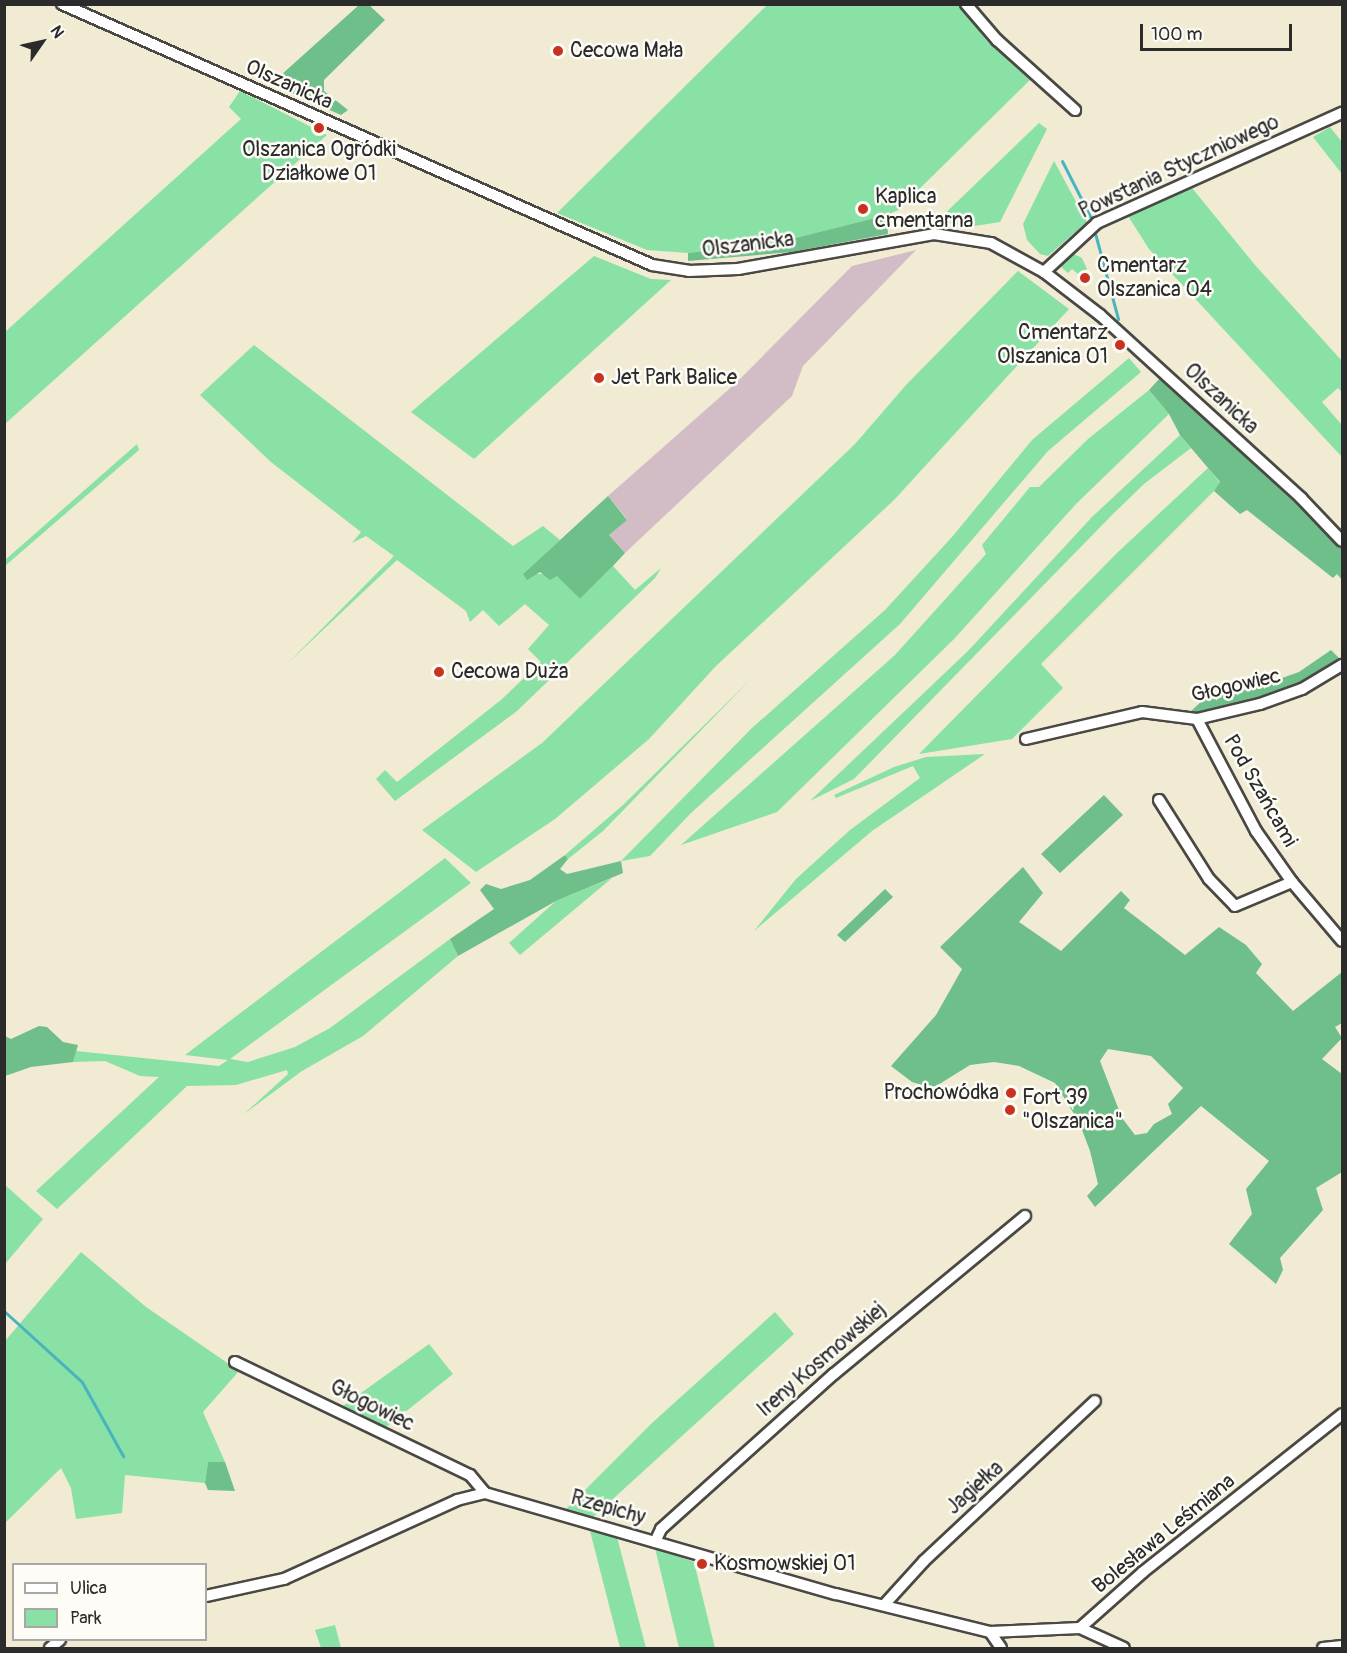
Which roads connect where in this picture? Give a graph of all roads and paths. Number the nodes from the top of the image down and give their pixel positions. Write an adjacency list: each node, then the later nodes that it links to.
1 (62, 4): 5 (street, Olszanicka)
2 (966, 4): 3 (street)
3 (1075, 110)
4 (1342, 113): 5 (street, Powstania Styczniowego)
5 (1044, 272): 6 (street, Olszanicka)
6 (1342, 541)
7 (1342, 665): 8 (street, Głogowiec)
8 (1197, 718): 9 (street, Głogowiec); 11 (street, Pod Szańcami)
9 (1026, 739)
10 (1159, 800): 11 (street)
11 (1292, 882): 12 (street, Pod Szańcami)
12 (1342, 941)
13 (1024, 1216): 18 (street, Ireny Kosmowskiej)
14 (235, 1362): 17 (street, Głogowiec)
15 (1095, 1401): 20 (street, Jagiełka)
16 (1342, 1414): 21 (street, Bolesława Leśmiana)
17 (485, 1493): 18 (street, Rzepichy); 19 (street)
18 (654, 1542): 20 (street, Rzepichy)
19 (207, 1596)
20 (884, 1605): 22 (street, Rzepichy)
21 (1080, 1628): 22 (street); 25 (street)
22 (990, 1632): 24 (street)
23 (1342, 1646): 26 (street)
24 (1001, 1648)
25 (1124, 1648)
26 (1323, 1648)

